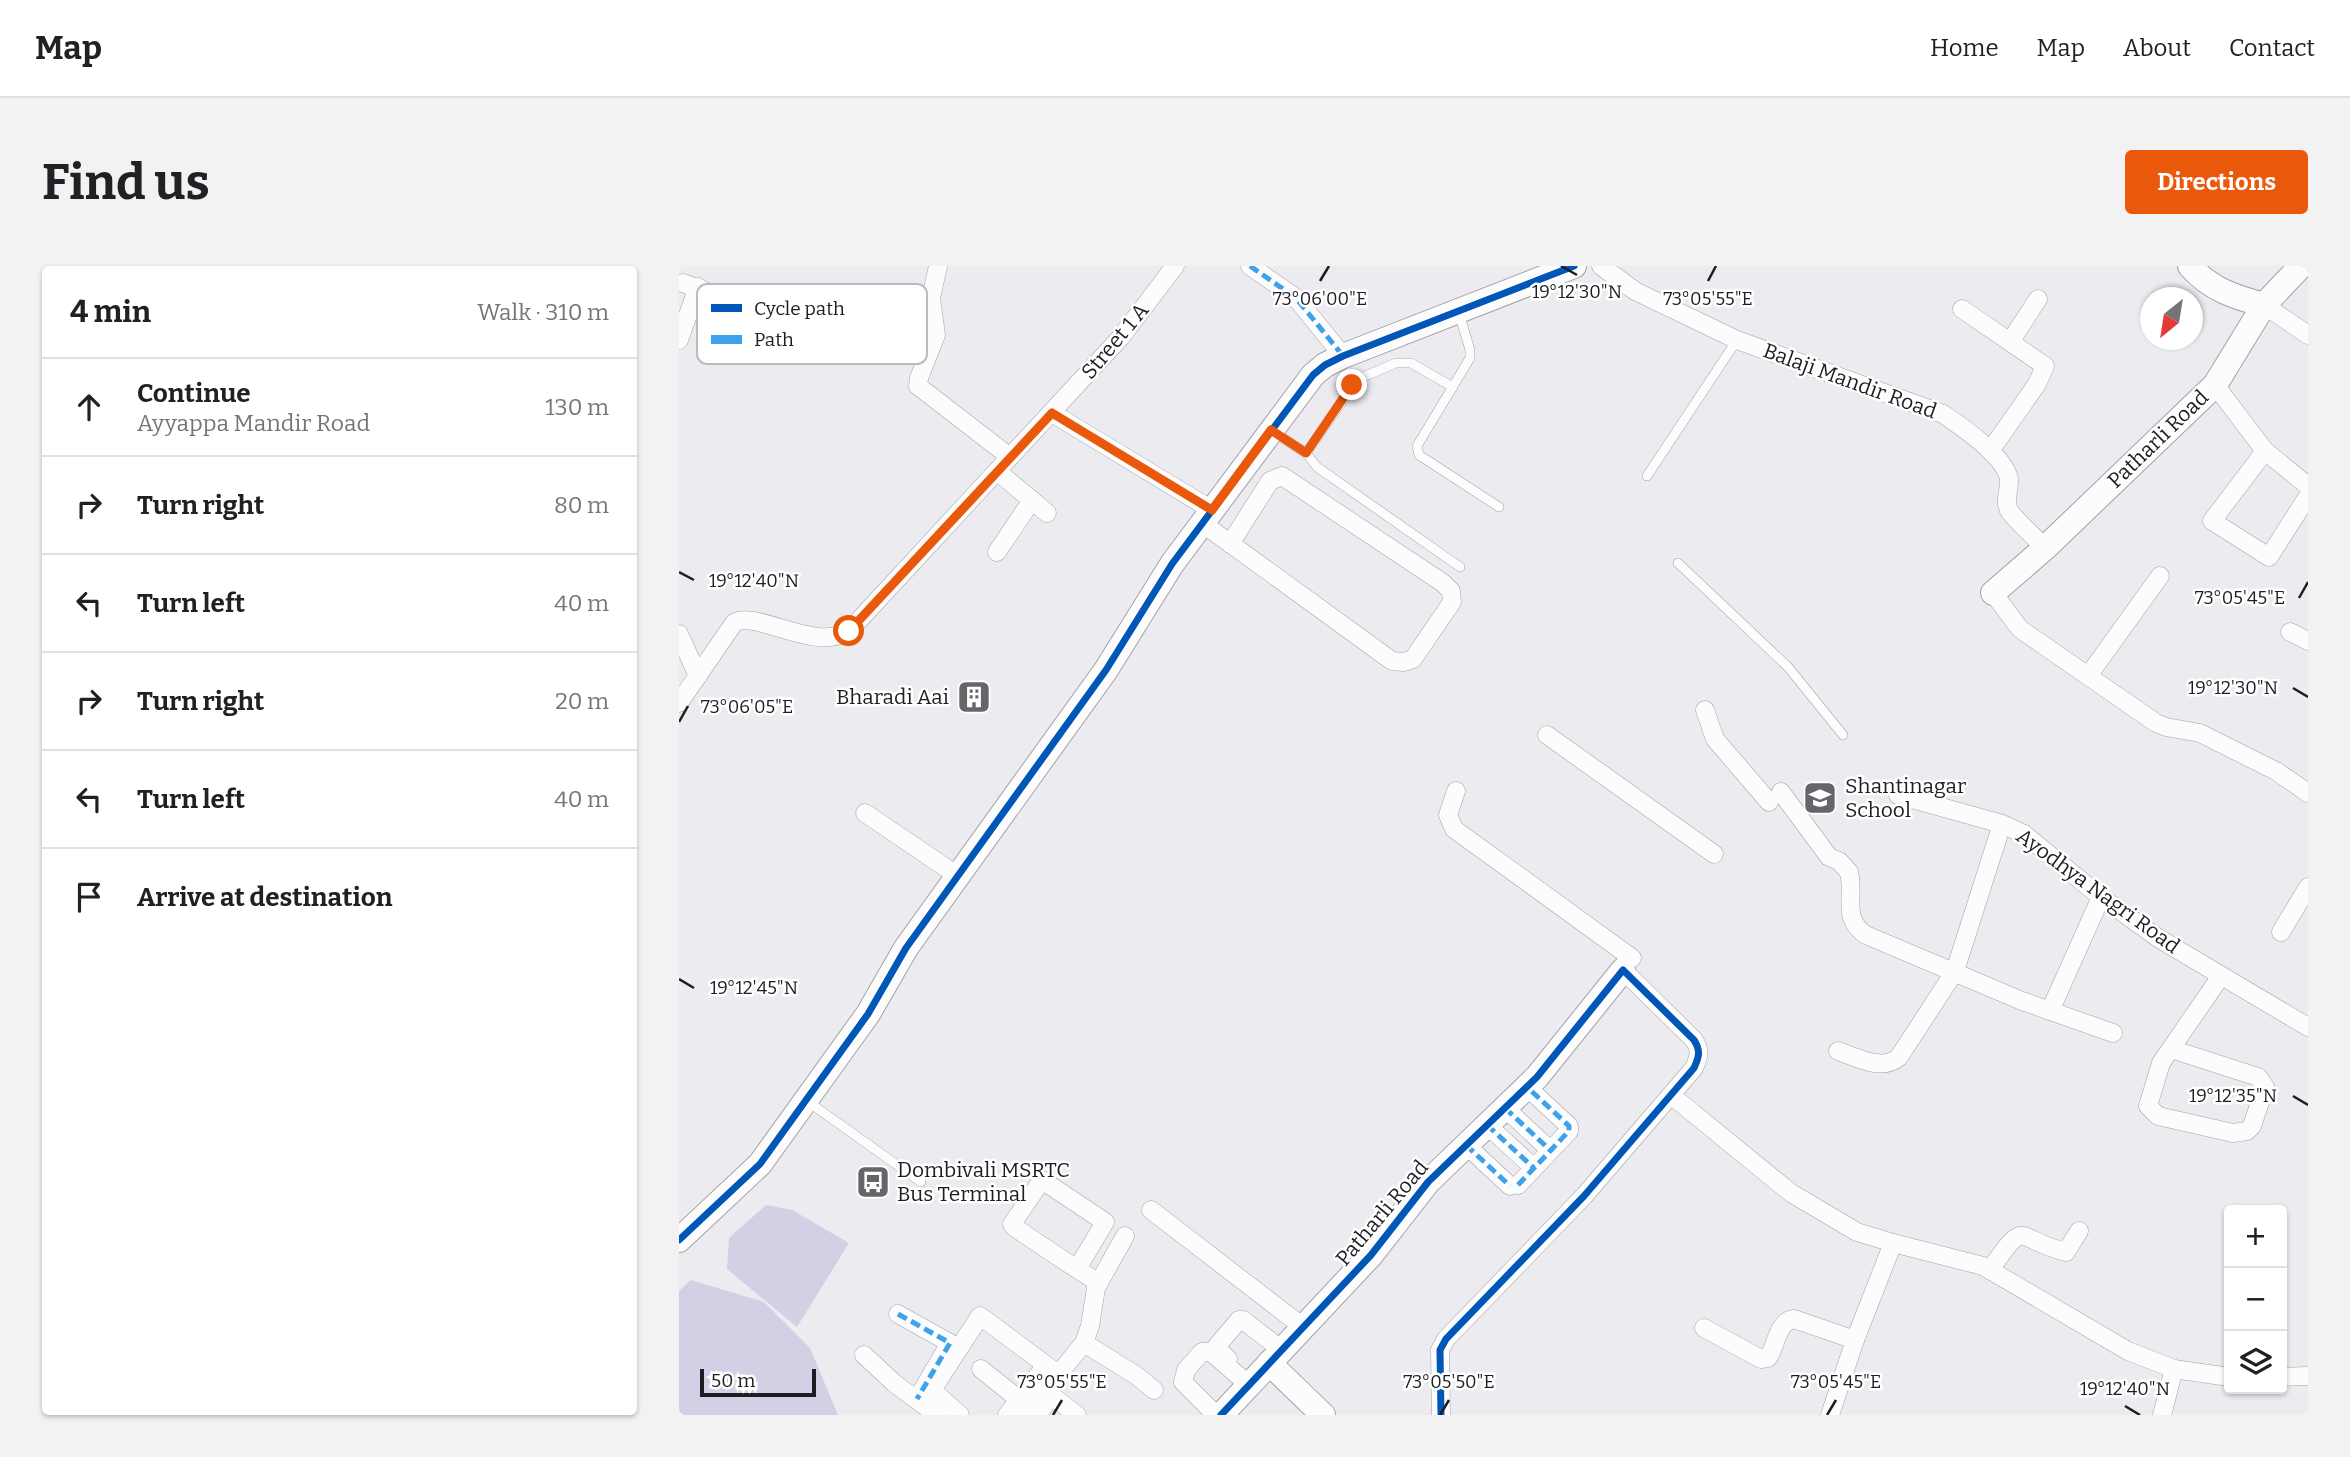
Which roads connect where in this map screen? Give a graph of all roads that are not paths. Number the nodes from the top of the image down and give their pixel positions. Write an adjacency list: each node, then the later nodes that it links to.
1 (938, 266): 18 (street)
2 (1175, 266): 22 (street, Street 1 A)
3 (1250, 266): 17 (street)
4 (1601, 266): 15 (street, Balaji Mandir Road)
5 (2190, 266): 10 (street)
6 (2301, 266): 10 (street, Patharli Road)
7 (1564, 267): 12 (street)
8 (697, 288): 14 (street)
9 (2038, 299): 16 (street)
10 (2264, 306): 13 (street); 20 (street, Patharli Road)
11 (1962, 309): 16 (street)
12 (1458, 310): 17 (street); 21 (lane)
13 (2308, 335)
14 (679, 340)
15 (1738, 340): 24 (street, Balaji Mandir Road); 29 (lane)
16 (2010, 342): 24 (street)
17 (1343, 356): 23 (street)
18 (927, 360)
19 (925, 364): 27 (street)
20 (2214, 385): 25 (street); 37 (street, Patharli Road)
21 (1453, 387): 26 (lane); 33 (lane)
22 (1052, 413): 27 (street, Street 1 A); 35 (street)
23 (1271, 430): 26 (lane); 35 (street)
24 (1990, 451): 37 (street, Balaji Mandir Road)
25 (2265, 451): 30 (street); 31 (street)
26 (1306, 453): 40 (lane)
27 (1010, 457): 28 (street, Street 1 A)
28 (997, 471): 32 (street); 46 (street, Street 1 A)
29 (1647, 476)
30 (2308, 486)
31 (2308, 496)
32 (1032, 500): 34 (street); 38 (street)
33 (1499, 507)
34 (1047, 513)
35 (1207, 516): 36 (street); 58 (street)
36 (1230, 544): 36 (street)
37 (2045, 548): 42 (street, Patharli Road)
38 (997, 552)
39 (1678, 563): 51 (lane)
40 (1460, 567)
41 (2160, 576): 47 (street)
42 (1993, 593): 47 (street)
43 (2290, 632): 45 (street)
44 (679, 634): 46 (street)
45 (2308, 641)
46 (698, 676): 48 (street)
47 (2088, 676): 53 (street)
48 (679, 703)
49 (1705, 710): 63 (street)
50 (1547, 735): 57 (street)
51 (1843, 736)
52 (1456, 792): 62 (street)
53 (2308, 793)
54 (1898, 795): 56 (street)
55 (865, 813): 58 (street)
56 (2003, 824): 60 (street, Ayodhya Nagri Road); 63 (street, Ayodhya Nagri Road)
57 (1714, 855)
58 (958, 876): 72 (street)
59 (2308, 887): 61 (street)
60 (2101, 897): 64 (street, Ayodhya Nagri Road); 65 (street)
61 (2281, 932)
62 (1627, 964): 70 (street, Patharli Road); 71 (street)
63 (1955, 971): 65 (street); 69 (street, Ayodhya Nagri Road)
64 (2221, 976): 66 (street, Ayodhya Nagri Road); 68 (street)
65 (2050, 1011): 67 (street)
66 (2308, 1027)
67 (2113, 1033)
68 (2171, 1049): 68 (street)
69 (1837, 1051)
70 (1527, 1087): 73 (street, Patharli Road); 75 (street)
71 (1671, 1095): 82 (street); 109 (street)
72 (806, 1100): 77 (lane); 81 (street)
73 (1496, 1116): 74 (street, Patharli Road); 75 (street); 76 (street)
74 (1467, 1145): 76 (street); 87 (street, Patharli Road)
75 (1550, 1150): 76 (street)
76 (1534, 1168)
77 (921, 1182)
78 (1151, 1210): 87 (street)
79 (2079, 1231): 84 (street)
80 (1125, 1236): 85 (street)
81 (679, 1240)
82 (1893, 1243): 84 (street); 89 (street)
83 (1077, 1269): 83 (street); 85 (street)
84 (1990, 1270): 93 (street)
85 (1098, 1283): 90 (street)
86 (898, 1314): 100 (street)
87 (1303, 1328): 95 (street, Patharli Road)
88 (1704, 1328): 89 (street)
89 (1855, 1340): 110 (street)
90 (1084, 1343): 94 (street); 99 (street)
91 (864, 1354): 100 (street)
92 (981, 1369): 101 (street)
93 (2174, 1369): 96 (street); 111 (street)
94 (1052, 1370): 101 (street); 103 (street)
95 (1263, 1370): 106 (street); 107 (street, Patharli Road); 108 (street)
96 (2224, 1376)
97 (2308, 1376): 98 (street)
98 (2287, 1377)
99 (1154, 1390)
100 (918, 1399): 102 (street)
101 (1028, 1410): 104 (street); 105 (street)
102 (937, 1415)
103 (960, 1415)
104 (1007, 1415)
105 (1077, 1415)
106 (1216, 1415)
107 (1221, 1415)
108 (1323, 1415)
109 (1441, 1415)
110 (1830, 1415)
111 (2162, 1415)

